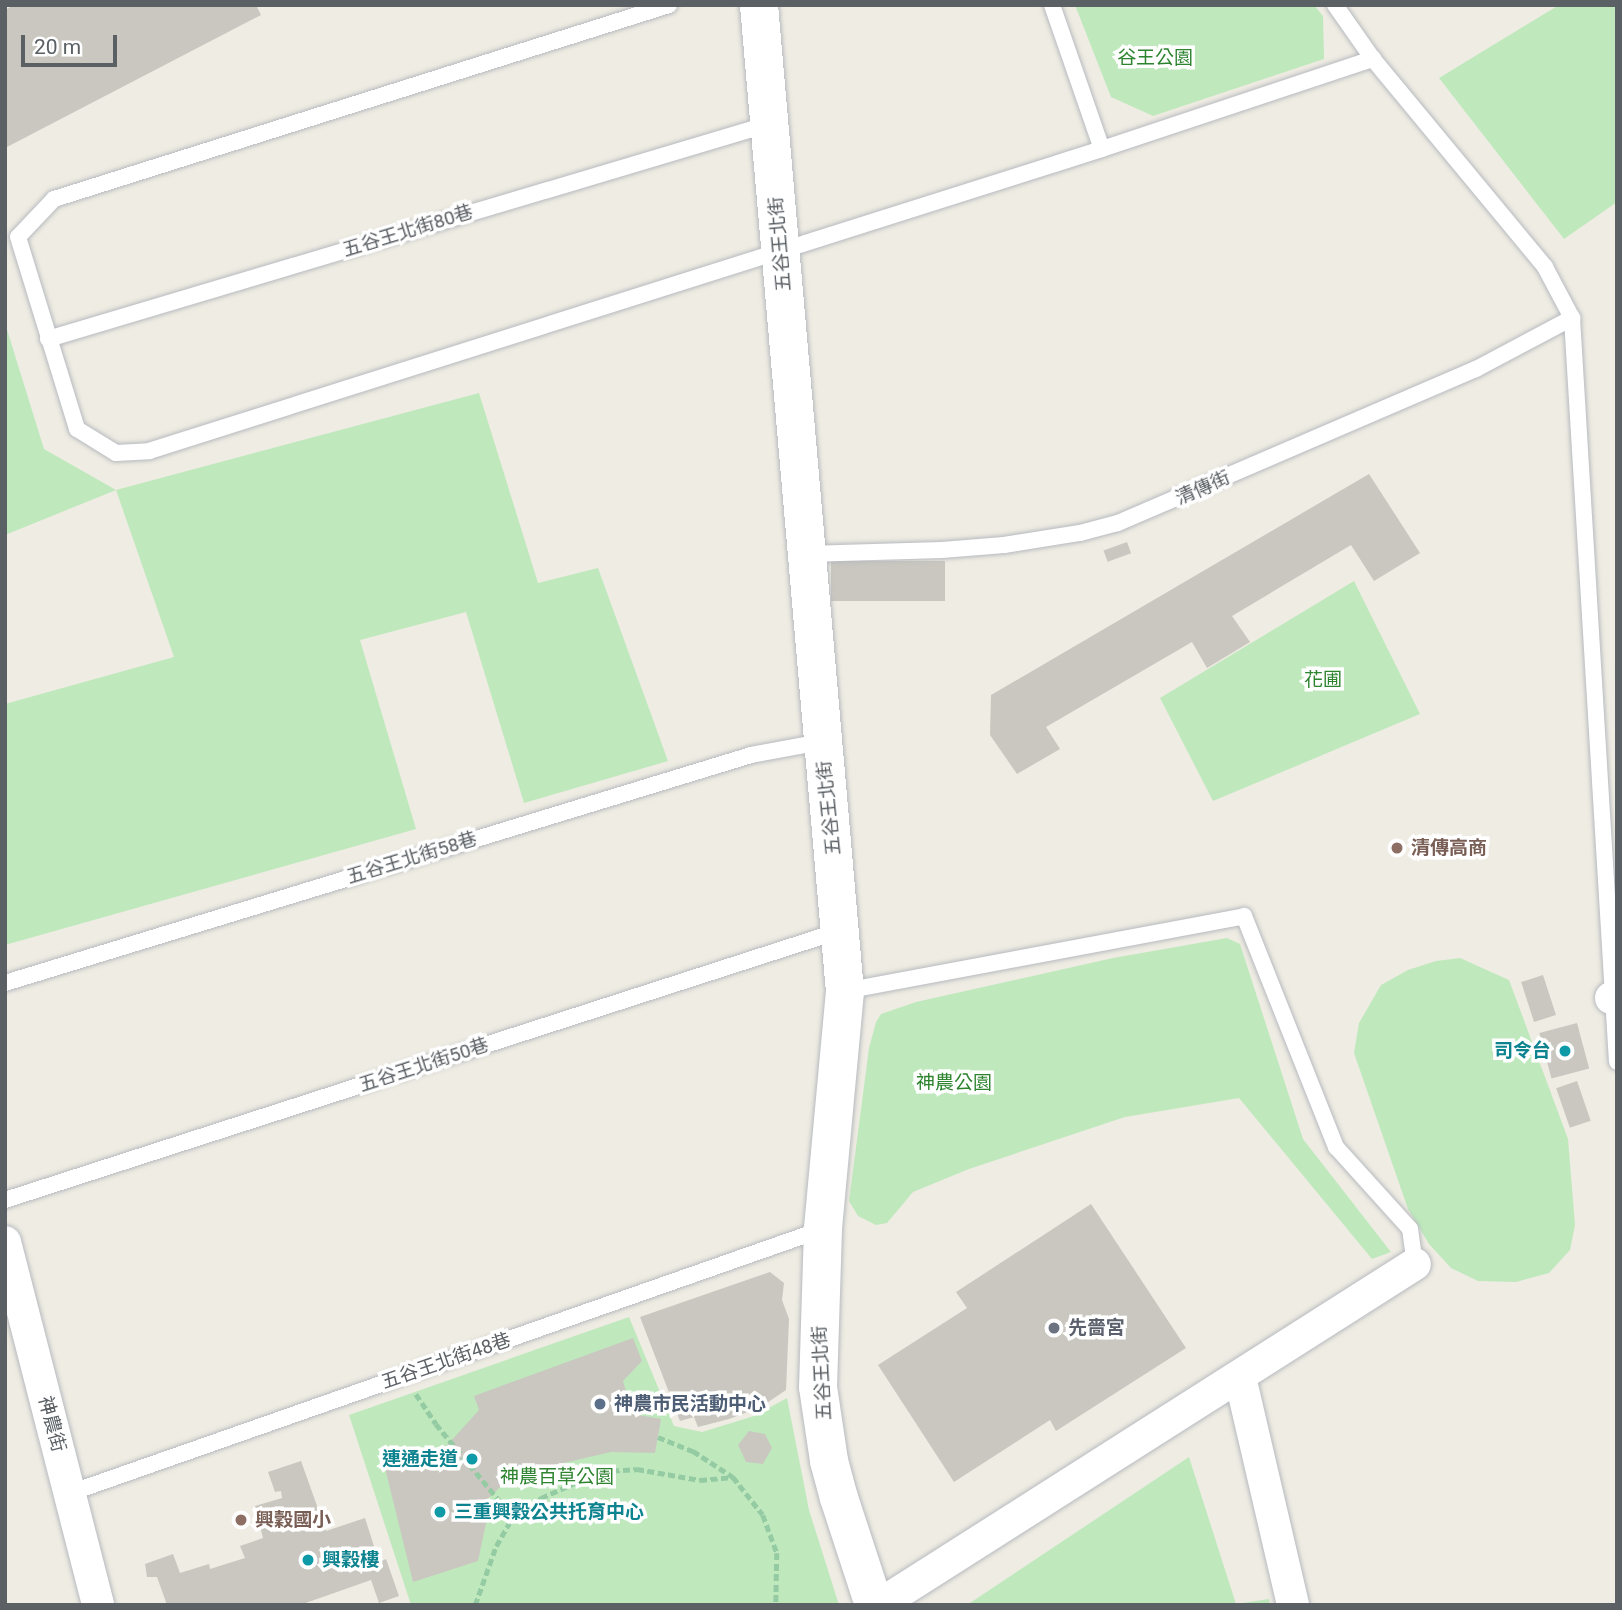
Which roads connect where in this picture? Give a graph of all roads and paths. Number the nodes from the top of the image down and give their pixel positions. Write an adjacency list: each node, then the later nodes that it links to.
1 (669, 5): 10 (lane)
2 (759, 5): 6 (street, 五谷王北街)
3 (1052, 5): 7 (lane)
4 (1335, 5): 5 (lane)
5 (1373, 59): 7 (lane); 9 (lane)
6 (769, 124): 8 (street, 五谷王北街); 10 (lane, 五谷王北街80巷)
7 (1102, 149): 8 (lane)
8 (781, 249): 10 (lane); 11 (street, 五谷王北街)
9 (1572, 318): 11 (lane, 清傳街); 16 (lane)
10 (48, 339)
11 (805, 554): 12 (street, 五谷王北街)
12 (821, 742): 13 (street, 五谷王北街); 14 (lane, 五谷王北街58巷)
13 (842, 930): 15 (street, 五谷王北街); 18 (lane, 五谷王北街50巷)
14 (5, 982)
15 (845, 991): 19 (street, 五谷王北街); 21 (lane)
16 (1614, 998): 17 (lane)
17 (1617, 1062)
18 (5, 1200)
19 (823, 1229): 23 (lane, 五谷王北街48巷); 32 (street, 五谷王北街)
20 (5, 1242): 22 (street, 神農街)
21 (1416, 1264): 24 (street)
22 (13, 1313): 27 (street, 神農街)
23 (404, 1376): 27 (lane, 五谷王北街48巷); 28 (path)
24 (1240, 1377): 32 (street); 33 (street)
25 (658, 1437): 26 (path)
26 (733, 1477): 28 (path); 31 (path)
27 (70, 1493): 29 (street, 神農街)
28 (513, 1517): 30 (path)
29 (97, 1605)
30 (475, 1605)
31 (776, 1605)
32 (877, 1605)
33 (1293, 1605)

